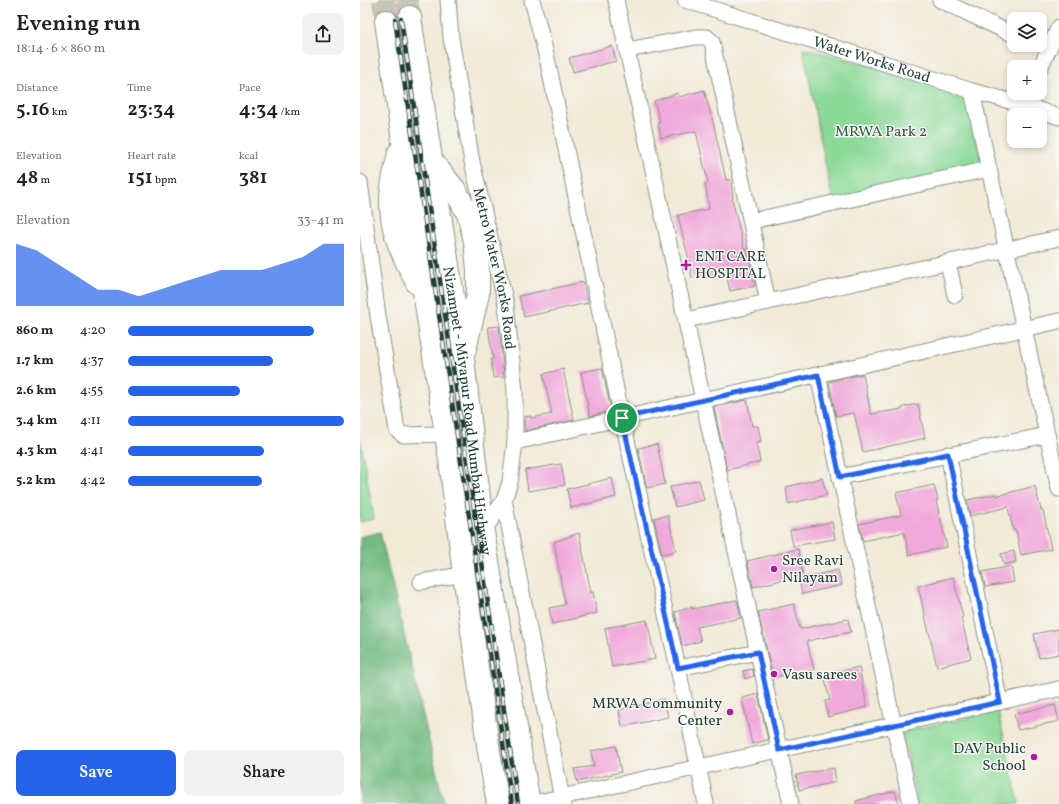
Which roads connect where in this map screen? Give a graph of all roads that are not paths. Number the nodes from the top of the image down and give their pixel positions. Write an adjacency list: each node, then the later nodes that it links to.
1 (448, 0): 35 (street, Metro Water Works Road)
2 (532, 0): 32 (street)
3 (616, 0): 12 (street)
4 (685, 0): 6 (street, Water Works Road)
5 (940, 0): 10 (street)
6 (730, 7): 13 (street, Water Works Road)
7 (410, 18): 17 (highway, Nizampet - Miyapur Road Mumbai Highway)
8 (386, 21): 33 (highway, Nizampet - Miyapur Road Mumbai Highway)
9 (1059, 27): 11 (street)
10 (1007, 32)
11 (1047, 41)
12 (627, 50): 20 (street); 26 (street)
13 (972, 91): 14 (street, Water Works Road); 18 (street)
14 (1007, 96)
15 (1029, 100): 16 (street, Water Works Road)
16 (1059, 117)
17 (431, 159): 29 (highway, Nizampet - Miyapur Road Mumbai Highway); 29 (highway)
18 (989, 169): 20 (street); 22 (street)
19 (360, 182): 33 (street)
20 (751, 221): 25 (street)
21 (1059, 238): 22 (street)
22 (1007, 249): 23 (street); 28 (street)
23 (948, 262): 24 (street); 25 (street)
24 (955, 295)
25 (768, 302): 26 (street)
26 (686, 320): 31 (street)
27 (1059, 321): 28 (street)
28 (1024, 329): 30 (street); 34 (street)
29 (463, 359): 40 (highway, Nizampet - Miyapur Road Mumbai Highway)
30 (818, 375): 31 (street); 37 (street)
31 (703, 400): 32 (street); 43 (street)
32 (622, 418): 35 (street); 44 (street)
33 (446, 434): 41 (highway, Nizampet - Miyapur Road Mumbai Highway)
34 (1047, 435): 36 (street); 38 (street)
35 (515, 442): 39 (street, Metro Water Works Road)
36 (948, 454): 37 (street); 46 (street)
37 (840, 477): 47 (street)
38 (1059, 489)
39 (504, 500): 40 (street, Metro Water Works Road); 50 (street)
40 (483, 532): 52 (highway, Nizampet - Miyapur Road Mumbai Highway)
41 (464, 574): 42 (street); 51 (highway, Nizampet - Miyapur Road Mumbai Highway)
42 (421, 582)
43 (758, 652): 44 (street); 48 (street)
44 (678, 668): 49 (street)
45 (1059, 689): 46 (street)
46 (1000, 702): 47 (street)
47 (894, 725): 48 (street); 55 (street)
48 (779, 750): 49 (street); 54 (street)
49 (698, 768): 50 (street); 53 (street)
50 (562, 801): 52 (street)
51 (498, 804)
52 (529, 804)
53 (706, 804)
54 (791, 804)
55 (911, 804)

